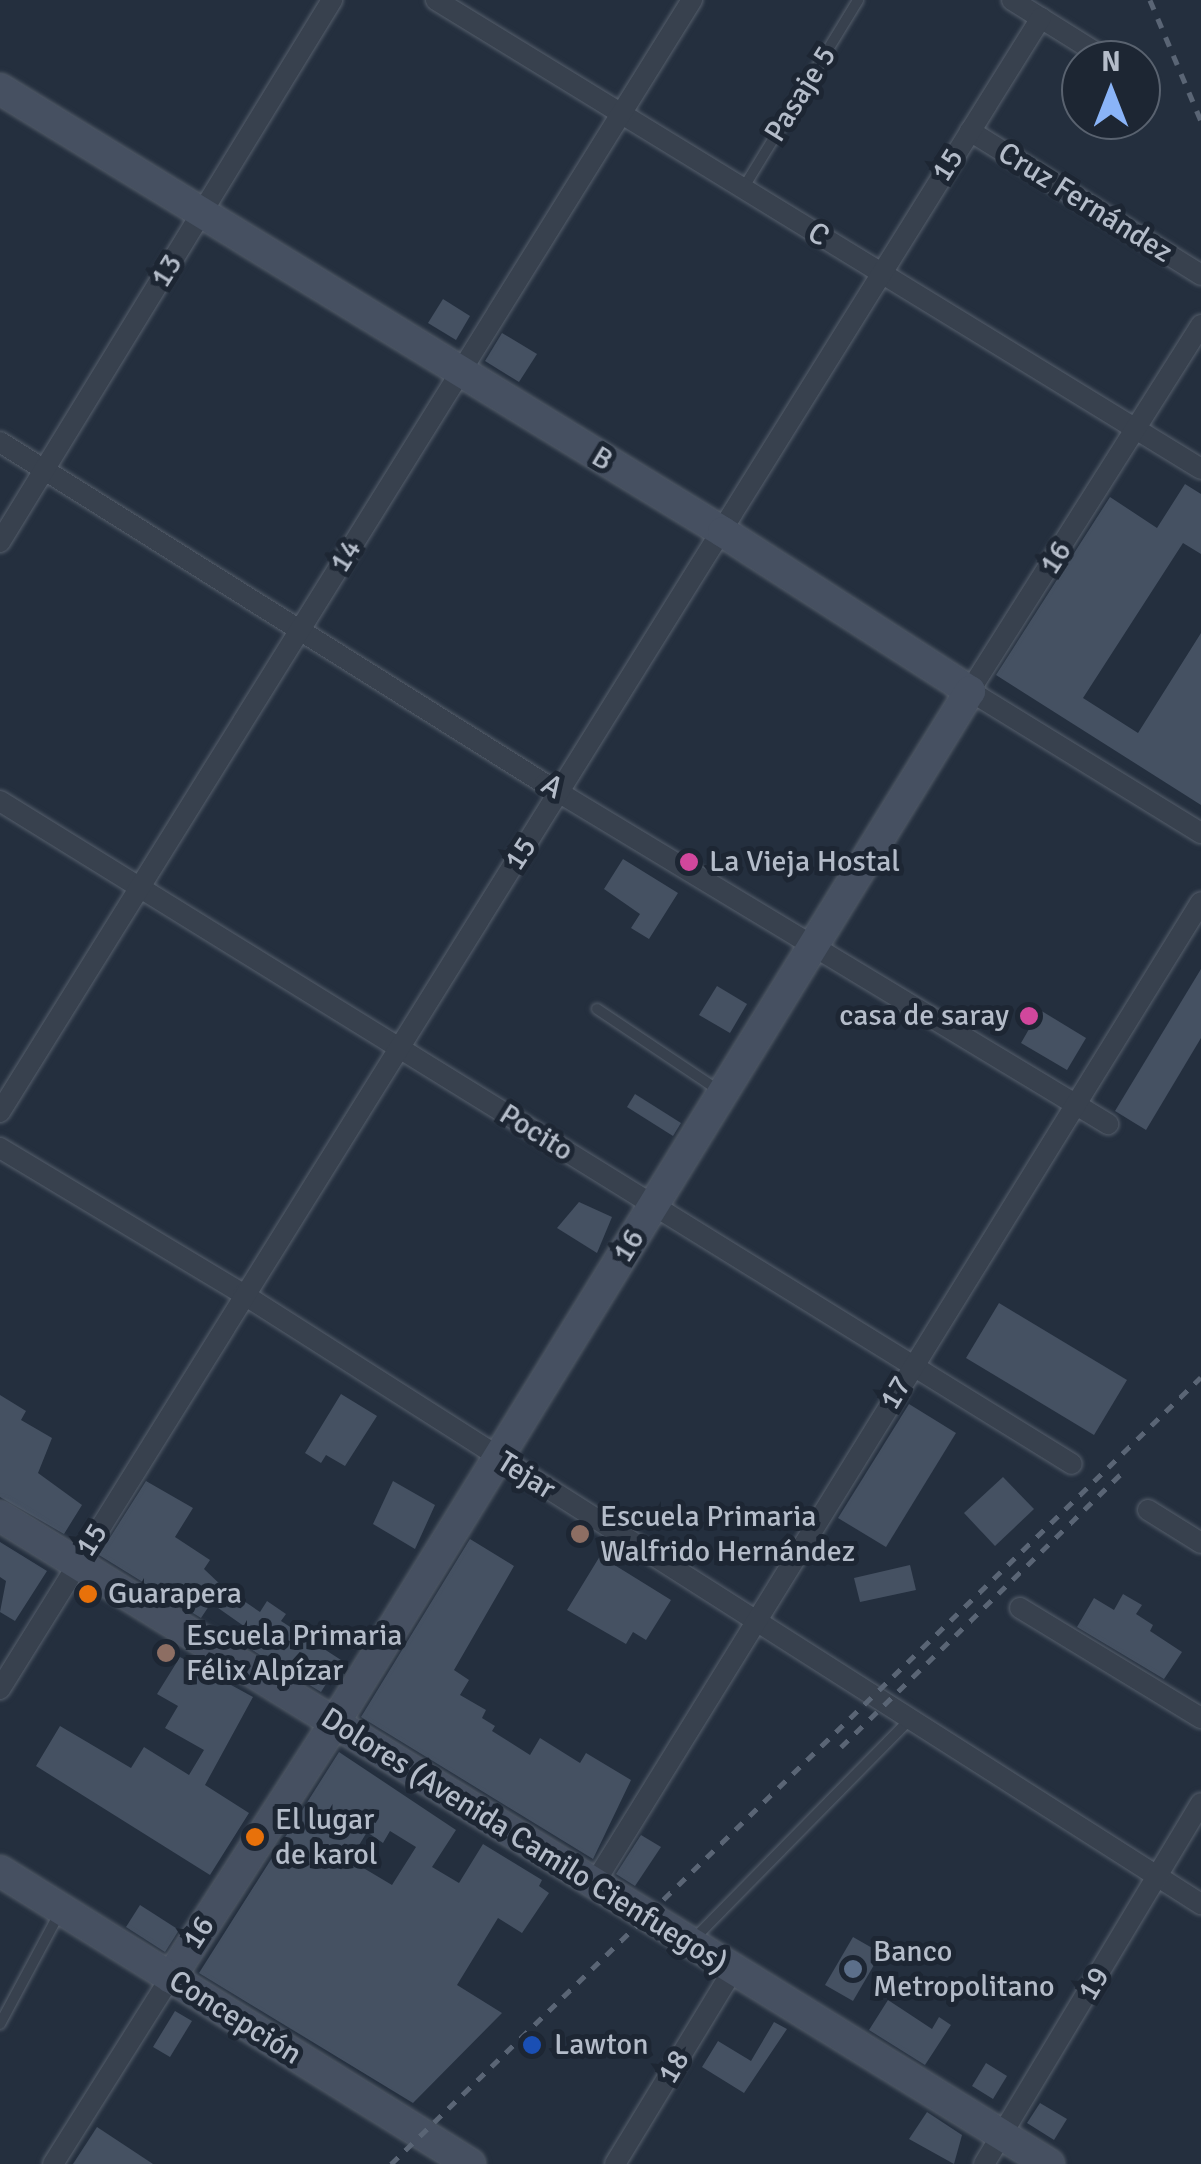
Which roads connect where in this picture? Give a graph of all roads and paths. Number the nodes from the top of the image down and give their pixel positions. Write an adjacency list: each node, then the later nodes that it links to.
1 (332, 0): 12 (street, 13)
2 (436, 0): 9 (street, C)
3 (692, 0): 9 (street, 14)
4 (858, 0): 11 (lane, Pasaje 5)
5 (1012, 0): 6 (street)
6 (1041, 18): 7 (street); 10 (street, 15)
7 (1076, 40)
8 (0, 89): 12 (street, B)
9 (622, 110): 11 (street, C); 16 (street, 14)
10 (970, 131): 13 (street, 15); 14 (street, Cruz Fernández)
11 (744, 187): 13 (street, C)
12 (203, 213): 16 (street, B); 19 (street, 13)
13 (880, 274): 17 (street, C); 21 (street, 15)
14 (1201, 275)
15 (1201, 325): 17 (street, 16)
16 (460, 374): 21 (street, B); 23 (street, 14)
17 (1139, 430): 20 (street, C); 24 (street, 16)
18 (0, 442): 19 (street, A)
19 (45, 468): 22 (street, 13); 23 (street, A)
20 (1201, 470)
21 (723, 532): 24 (street, B); 25 (street, 15)
22 (0, 542)
23 (301, 628): 25 (street, A); 28 (street, 14)
24 (970, 691): 27 (street, B); 30 (street, 16)
25 (561, 792): 30 (street, A); 32 (street, 15)
26 (0, 801): 28 (street, Pocito)
27 (1201, 834)
28 (140, 888): 32 (street, Pocito); 35 (street, 14)
29 (1201, 902): 34 (street, 17)
30 (810, 944): 33 (street, 16); 34 (street, A)
31 (597, 1009): 33 (lane)
32 (397, 1046): 38 (street, Pocito); 39 (street, 15)
33 (722, 1093): 38 (street, 16)
34 (1077, 1103): 36 (street, A); 40 (street, 17)
35 (0, 1112)
36 (1108, 1124)
37 (0, 1148): 39 (street, Tejar)
38 (654, 1206): 40 (street, Pocito); 41 (street, 16)
39 (244, 1294): 41 (street, Tejar); 46 (street, 15)
40 (914, 1364): 42 (street, Pocito); 48 (street, 17)
41 (498, 1459): 48 (street, Tejar); 52 (street, 16)
42 (1072, 1464)
43 (1148, 1510): 45 (street)
44 (0, 1516): 46 (street, Dolores (Avenida Camilo Cienfuegos))
45 (1201, 1543)
46 (78, 1563): 49 (street, 15); 52 (street, Dolores (Avenida Camilo Cienfuegos))
47 (1020, 1608): 51 (street)
48 (756, 1622): 50 (street, Tejar); 56 (street, 17)
49 (0, 1689)
50 (912, 1717): 55 (street, Tejar); 59 (lane)
51 (1201, 1718)
52 (334, 1724): 56 (street, Dolores (Avenida Camilo Cienfuegos)); 61 (street, 16)
53 (1201, 1803): 55 (street, 19)
54 (0, 1872): 58 (street, Concepción)
55 (1158, 1878): 57 (street, Tejar); 63 (street, 19)
56 (594, 1884): 59 (street, Dolores (Avenida Camilo Cienfuegos))
57 (1201, 1904)
58 (62, 1910): 61 (street, Concepción); 62 (lane)
59 (690, 1943): 60 (street, Dolores (Avenida Camilo Cienfuegos))
60 (734, 1970): 63 (street, Dolores (Avenida Camilo Cienfuegos)); 66 (street, 18)
61 (170, 1978): 64 (street, Concepción); 65 (street, 16)
62 (0, 2024)
63 (1002, 2135): 67 (street, 19); 68 (street, Dolores (Avenida Camilo Cienfuegos))
64 (450, 2159)
65 (52, 2164)
66 (615, 2164)
67 (984, 2164)
68 (1050, 2164)

